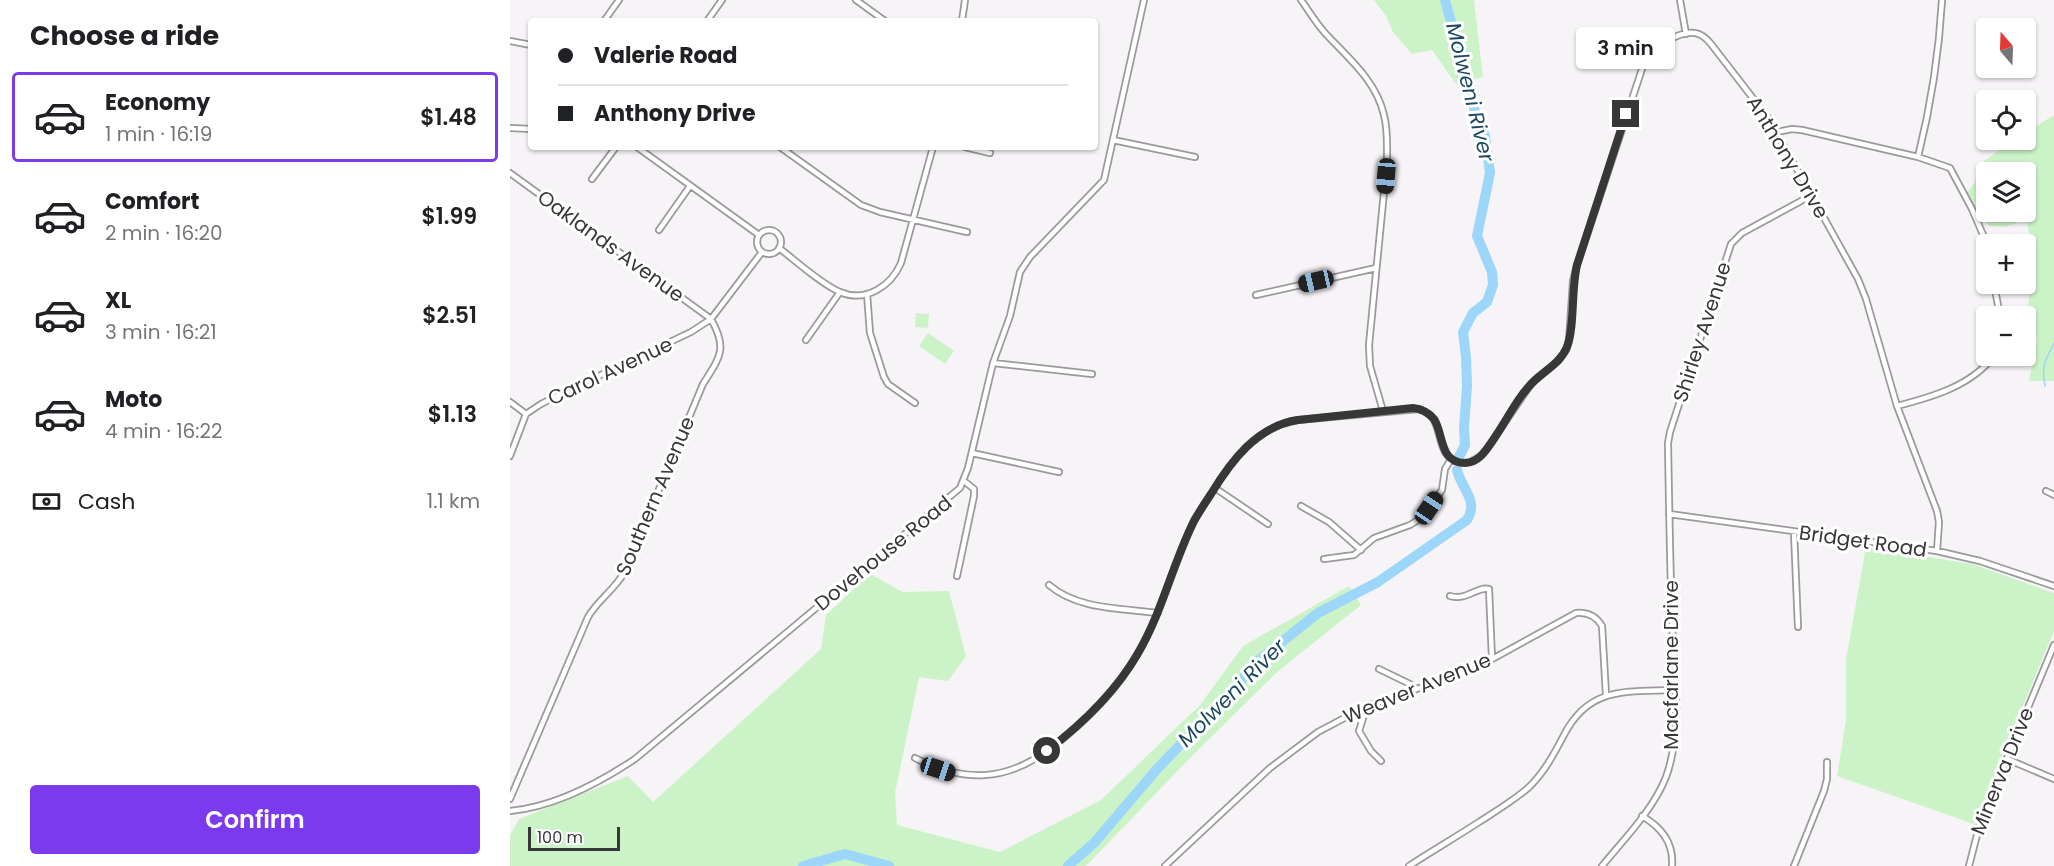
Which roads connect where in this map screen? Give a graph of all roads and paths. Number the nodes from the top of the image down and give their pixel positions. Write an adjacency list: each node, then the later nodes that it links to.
1 (620, 0): 9 (street)
2 (722, 0): 10 (street)
3 (856, 0): 11 (street)
4 (965, 0): 12 (street)
5 (1144, 0): 19 (street, Dovehouse Road)
6 (1300, 0): 39 (street)
7 (1680, 0): 13 (street)
8 (1942, 0): 27 (street)
9 (606, 18)
10 (709, 18)
11 (881, 18)
12 (962, 18)
13 (1686, 34): 18 (street, Anthony Drive); 55 (street)
14 (510, 41): 15 (street)
15 (528, 44)
16 (510, 128): 17 (street)
17 (528, 129)
18 (1778, 132): 27 (street); 31 (street, Anthony Drive)
19 (1113, 140): 26 (street); 45 (street, Dovehouse Road)
20 (614, 150): 29 (street)
21 (641, 150): 30 (street)
22 (784, 150): 32 (street)
23 (932, 150): 32 (street)
24 (978, 150): 25 (street)
25 (990, 153)
26 (1195, 157)
27 (1918, 157): 35 (street)
28 (510, 173): 43 (street, Oaklands Avenue)
29 (592, 179)
30 (690, 186): 33 (street); 36 (street)
31 (1812, 195): 50 (street, Anthony Drive); 62 (street, Shirley Avenue)
32 (912, 220): 34 (street); 41 (street)
33 (659, 230)
34 (967, 232)
35 (1983, 234)
36 (759, 235): 37 (street); 38 (street)
37 (779, 248): 38 (street); 40 (street)
38 (762, 252): 43 (street, Carol Avenue)
39 (1376, 267): 42 (street); 51 (street)
40 (840, 292): 41 (street); 44 (street)
41 (867, 294): 49 (street)
42 (1256, 295)
43 (711, 319): 52 (street, Carol Avenue); 86 (street, Southern Avenue)
44 (806, 340)
45 (993, 363): 47 (street); 53 (street, Dovehouse Road)
46 (1983, 366): 50 (street)
47 (1092, 374)
48 (510, 402): 52 (street, Carol Avenue)
49 (915, 403)
50 (1897, 406): 66 (street, Anthony Drive)
51 (1383, 411): 55 (street); 58 (street)
52 (526, 414): 54 (street)
53 (972, 453): 56 (street); 57 (street, Dovehouse Road)
54 (510, 456)
55 (1451, 459): 65 (street)
56 (1059, 472)
57 (964, 481): 68 (street); 87 (street, Dovehouse Road)
58 (1215, 488): 63 (street); 72 (street)
59 (2046, 491): 60 (street)
60 (2054, 495)
61 (1301, 506): 65 (street)
62 (1668, 514): 64 (street, Bridget Road); 78 (street, Macfarlane Drive)
63 (1268, 525)
64 (1794, 532): 66 (street, Bridget Road); 73 (street)
65 (1361, 550): 67 (street)
66 (1937, 551): 70 (street, Bridget Road)
67 (1324, 559)
68 (957, 576)
69 (1049, 585): 72 (street)
70 (2054, 586)
71 (1450, 596): 75 (street)
72 (1158, 613): 81 (street)
73 (1798, 627)
74 (2054, 645): 82 (street, Minerva Drive)
75 (1492, 659): 77 (street, Weaver Avenue); 79 (street, Weaver Avenue)
76 (1379, 669): 77 (street)
77 (1416, 689): 80 (street, Weaver Avenue)
78 (1674, 690): 79 (street); 88 (street, Macfarlane Drive)
79 (1606, 695): 90 (street)
80 (1363, 708): 83 (street); 89 (street, Weaver Avenue)
81 (915, 758)
82 (2007, 759): 85 (street); 94 (street, Minerva Drive)
83 (1381, 761)
84 (1827, 762): 93 (street)
85 (2054, 779)
86 (510, 799): 87 (street, Southern Avenue)
87 (512, 811)
88 (1642, 816): 91 (street, Macfarlane Drive); 92 (street)
89 (1166, 866)
90 (1409, 866)
91 (1602, 866)
92 (1672, 866)
93 (1794, 866)
94 (1969, 866)

